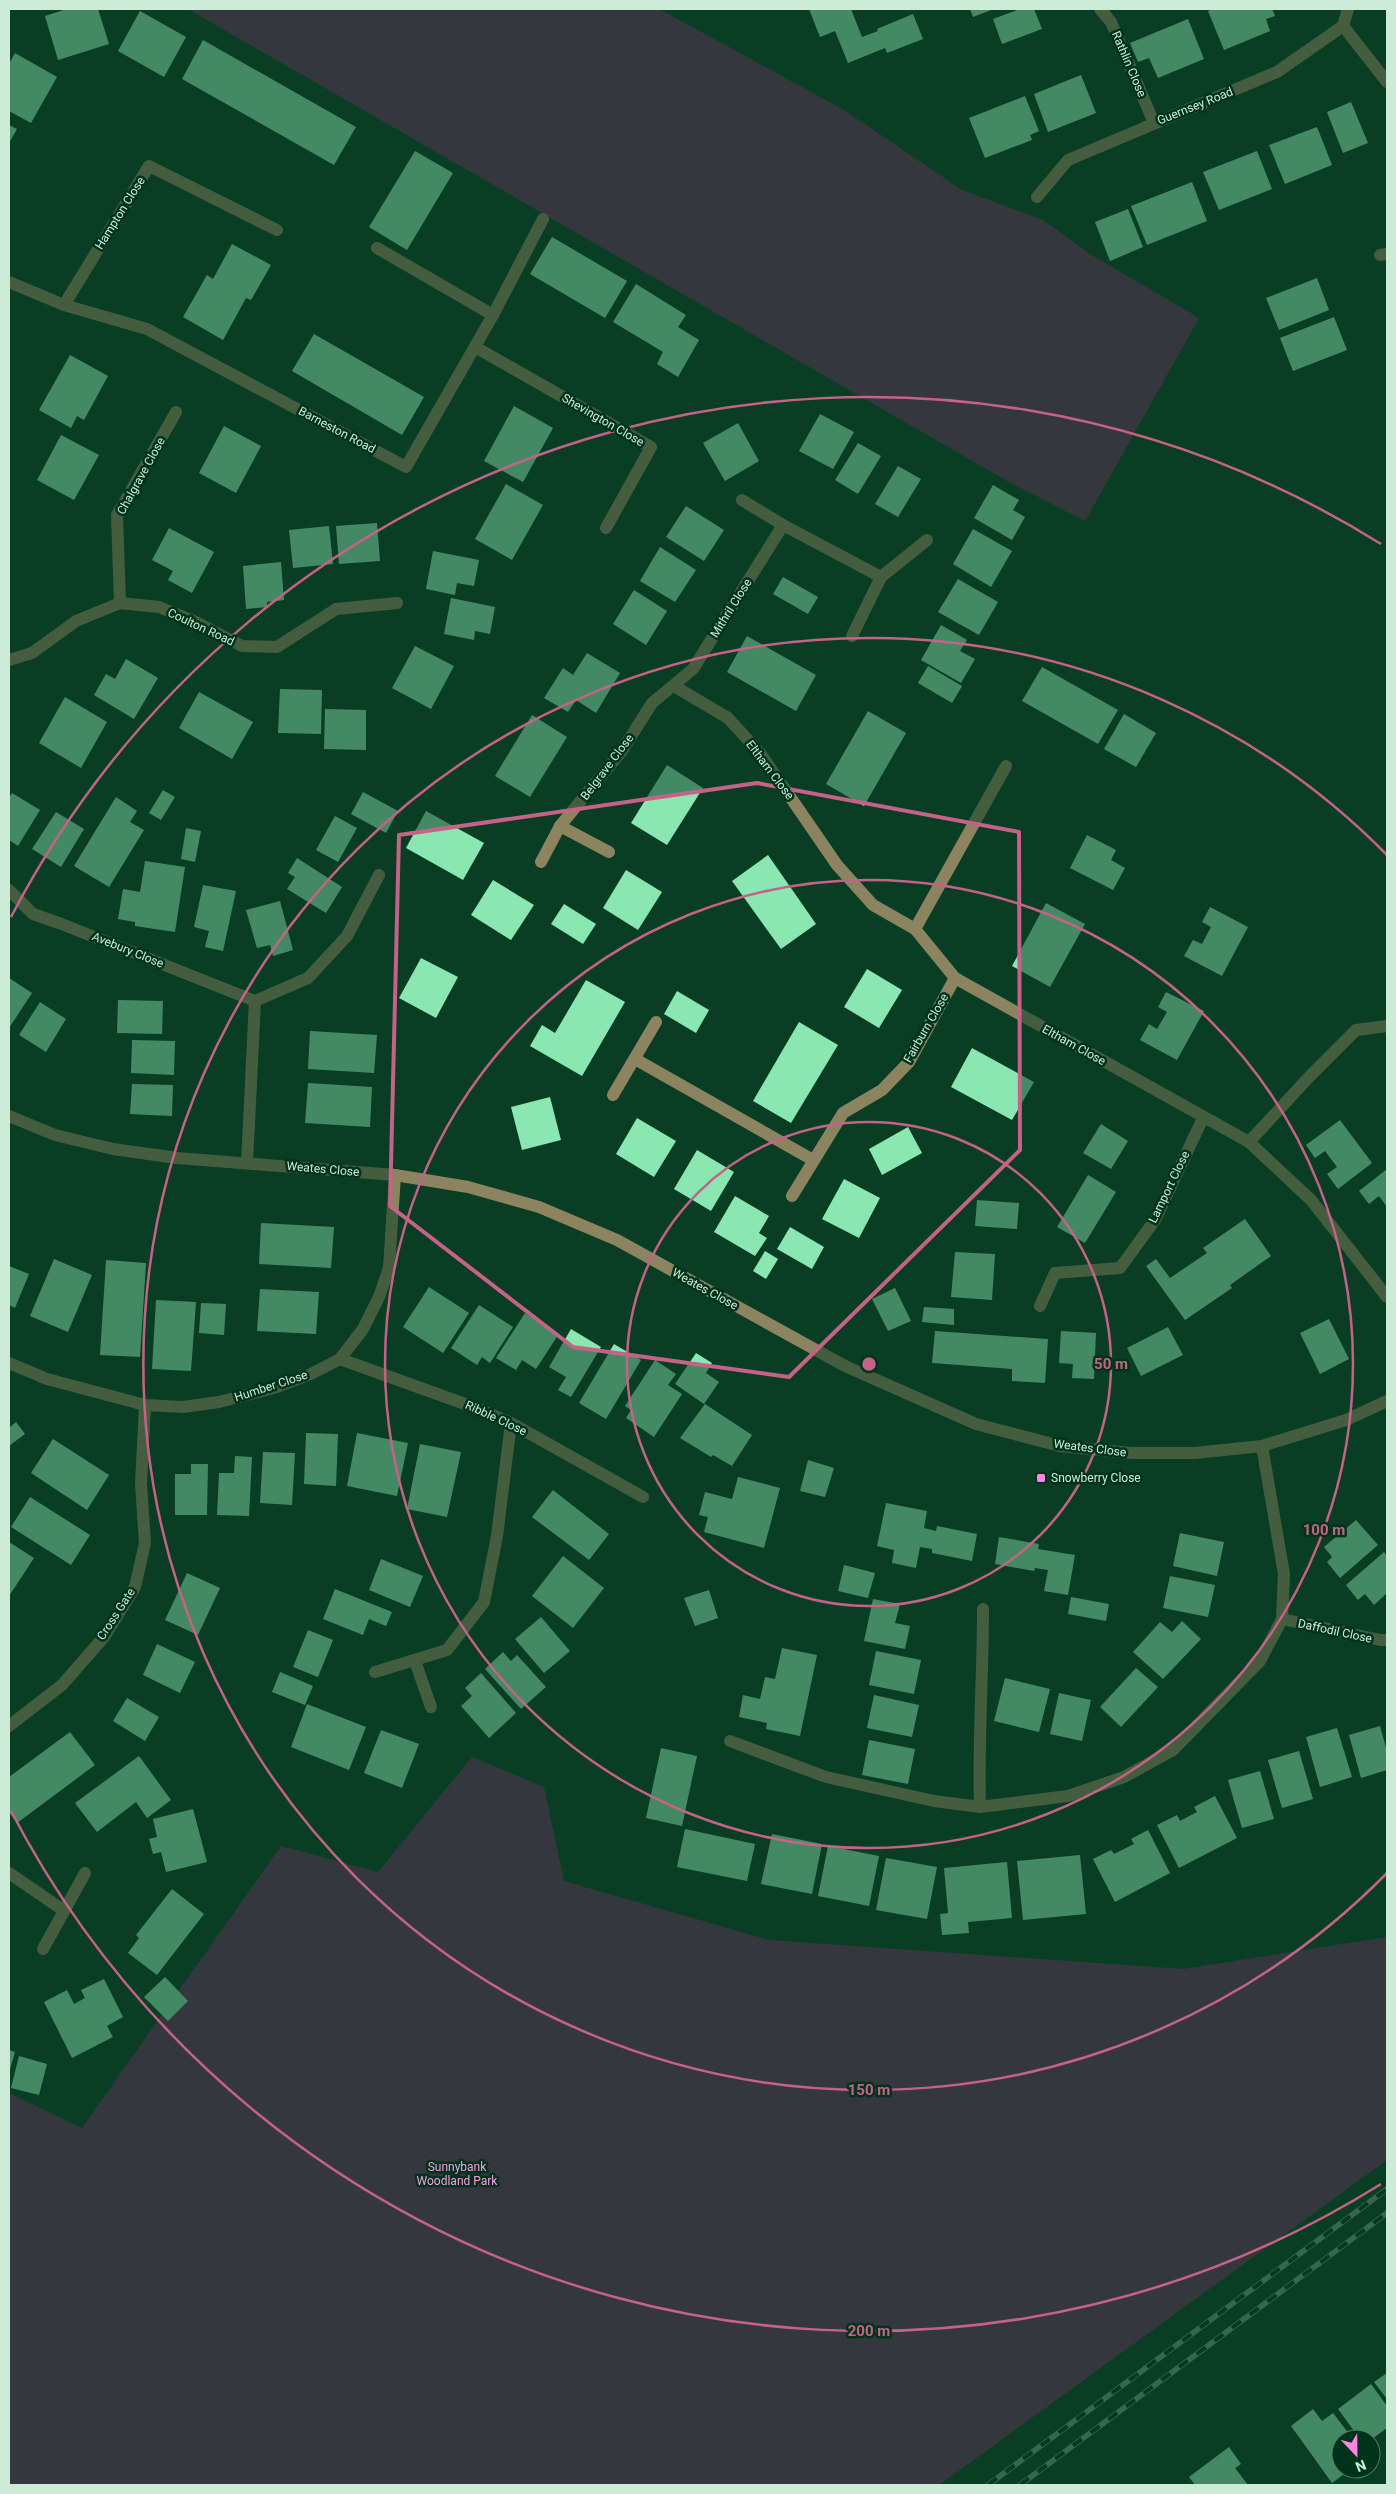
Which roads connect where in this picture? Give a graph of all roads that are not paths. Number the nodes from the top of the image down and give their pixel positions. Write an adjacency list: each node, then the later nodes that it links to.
1 (1100, 9): 5 (street, Rathlin Close)
2 (1348, 9): 3 (street)
3 (1343, 26): 4 (street); 5 (street, Guernsey Road)
4 (1387, 82)
5 (1154, 123): 6 (street, Guernsey Road)
6 (1036, 197)
7 (543, 219): 12 (street, Barneston Road)
8 (277, 230): 11 (street, Hampton Close)
9 (377, 248): 12 (street)
10 (9, 282): 11 (street, Barneston Road)
11 (64, 305): 13 (street, Barneston Road)
12 (493, 315): 13 (street, Barneston Road)
13 (475, 346): 17 (street, Shevington Close)
14 (176, 412): 20 (street, Chalgrave Close)
15 (742, 500): 16 (street)
16 (783, 524): 19 (street); 24 (street, Mithril Close)
17 (606, 528)
18 (927, 540): 19 (street)
19 (881, 576): 22 (street)
20 (120, 603): 21 (street, Coulton Road); 23 (street, Coulton Road)
21 (397, 603)
22 (852, 636)
23 (9, 660)
24 (674, 686): 26 (street, Belgrave Close); 31 (street, Eltham Close)
25 (1006, 766): 31 (street)
26 (560, 826): 27 (street); 28 (street, Belgrave Close)
27 (609, 852)
28 (541, 862)
29 (379, 875): 33 (street)
30 (9, 890): 33 (street, Avebury Close)
31 (915, 929): 32 (street, Eltham Close)
32 (955, 978): 39 (street, Eltham Close); 41 (street, Fairburn Close)
33 (254, 1001): 42 (street)
34 (656, 1022): 36 (street)
35 (1387, 1026): 40 (street)
36 (635, 1059): 37 (street); 41 (street)
37 (613, 1095)
38 (9, 1116): 42 (street, Weates Close)
39 (1203, 1118): 40 (street, Eltham Close); 46 (street, Lamport Close)
40 (1249, 1142): 45 (street, Eltham Close)
41 (813, 1160): 44 (street, Fairburn Close)
42 (247, 1163): 43 (street, Weates Close)
43 (394, 1175): 47 (street, Humber Close); 52 (street, Weates Close)
44 (792, 1196)
45 (1387, 1297)
46 (1040, 1306)
47 (340, 1359): 50 (street, Humber Close); 51 (street, Ribble Close)
48 (9, 1363): 50 (street, Humber Close)
49 (1387, 1401): 52 (street, Weates Close)
50 (145, 1405): 60 (street, Cross Gate)
51 (511, 1423): 53 (street, Ribble Close); 57 (street)
52 (1262, 1446): 55 (street)
53 (643, 1497)
54 (983, 1609): 62 (street)
55 (1282, 1619): 56 (street, Daffodil Close); 62 (street)
56 (1387, 1640)
57 (415, 1661): 58 (street); 59 (street)
58 (375, 1672)
59 (431, 1707)
60 (9, 1726)
61 (730, 1741): 62 (street)
62 (980, 1807)
63 (9, 1873): 65 (street)
64 (85, 1873): 65 (street)
65 (63, 1910): 66 (street)
66 (43, 1948)

